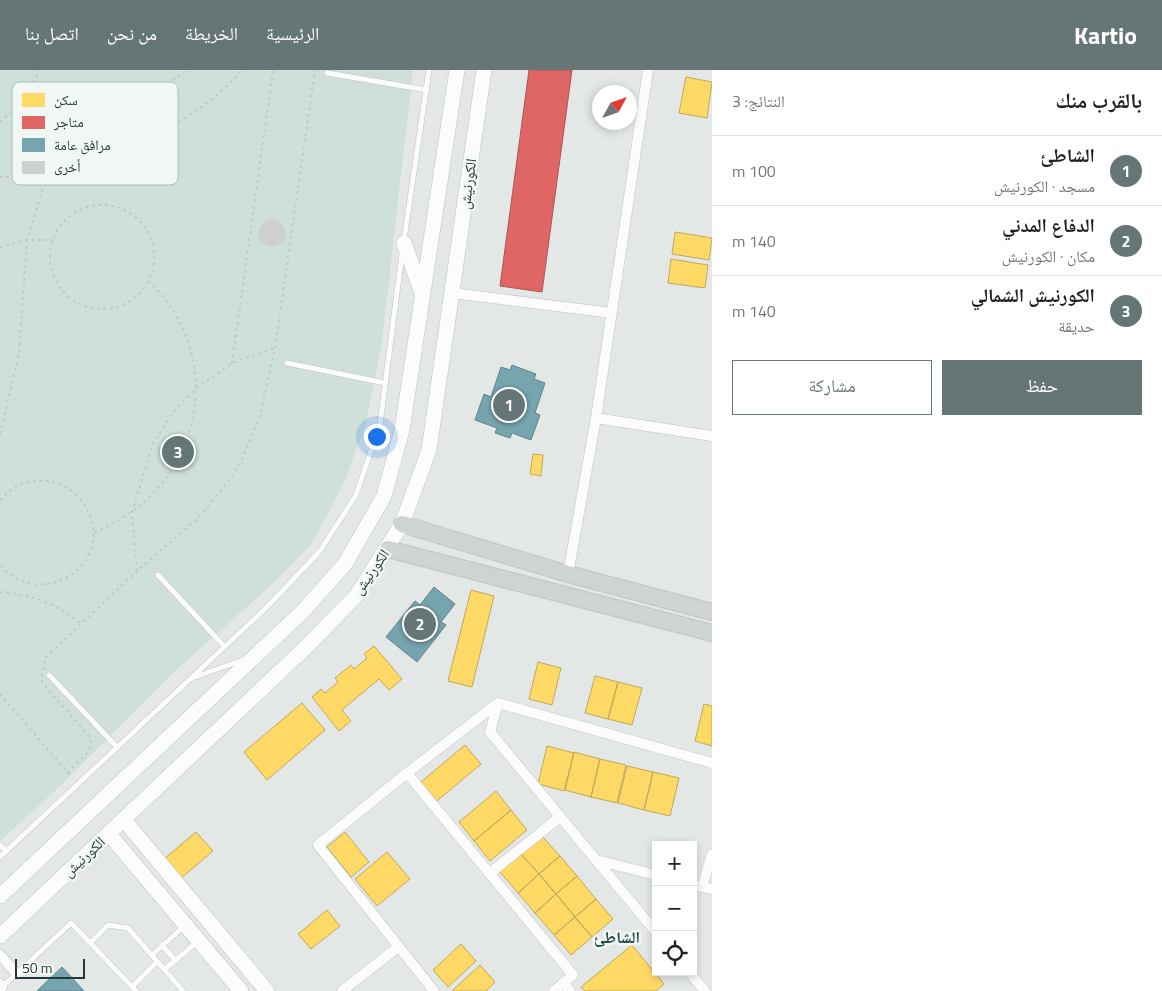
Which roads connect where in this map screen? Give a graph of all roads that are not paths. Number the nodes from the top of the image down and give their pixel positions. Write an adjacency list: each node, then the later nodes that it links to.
1 (429, 70): 6 (lane)
2 (457, 70): 9 (main road, الكورنيش)
3 (484, 70): 8 (main road, الكورنيش)
4 (648, 70): 10 (street)
5 (327, 73): 6 (lane)
6 (427, 90): 7 (lane)
7 (404, 242): 9 (main road); 12 (lane)
8 (453, 293): 10 (street); 15 (main road, الكورنيش)
9 (423, 295): 22 (main road, الكورنيش)
10 (612, 313): 13 (street)
11 (287, 363): 12 (lane)
12 (385, 383): 21 (lane)
13 (596, 418): 14 (street); 17 (street)
14 (712, 436)
15 (402, 524): 16 (main road, الكورنيش); 17 (main road)
16 (388, 549): 20 (main road); 30 (main road, الكورنيش)
17 (568, 574): 19 (main road)
18 (158, 575): 21 (lane)
19 (712, 612)
20 (712, 633)
21 (224, 646): 24 (lane)
22 (255, 656): 24 (lane); 40 (main road, الكورنيش)
23 (49, 675): 26 (lane)
24 (189, 679): 26 (lane)
25 (498, 703): 27 (street); 28 (street); 29 (street)
26 (117, 747): 33 (lane)
27 (712, 763)
28 (407, 773): 37 (street); 47 (street)
29 (560, 817): 36 (street); 37 (street)
30 (124, 820): 31 (main road, الكورنيش); 60 (main road)
31 (109, 834): 41 (main road); 43 (main road, الكورنيش)
32 (0, 845): 33 (lane)
33 (6, 852): 35 (lane)
34 (712, 854): 39 (street)
35 (0, 857)
36 (596, 860): 38 (street); 42 (street)
37 (490, 873): 56 (street)
38 (652, 874)
39 (702, 887)
40 (0, 896)
41 (186, 925): 44 (main road); 46 (lane)
42 (655, 931)
43 (0, 936)
44 (199, 941): 50 (lane); 59 (main road)
45 (90, 943): 49 (lane); 53 (lane); 57 (lane)
46 (162, 945): 49 (lane); 50 (lane)
47 (398, 947): 61 (street); 62 (street)
48 (0, 955): 53 (street)
49 (152, 955): 51 (lane)
50 (175, 960): 52 (lane)
51 (157, 962): 52 (lane); 57 (lane)
52 (165, 969): 58 (lane)
53 (17, 974): 55 (lane)
54 (692, 976): 64 (street)
55 (1, 987)
56 (566, 987): 63 (street)
57 (134, 989)
58 (184, 991)
59 (241, 991)
60 (267, 991)
61 (342, 991)
62 (434, 991)
63 (554, 991)
64 (705, 991)

